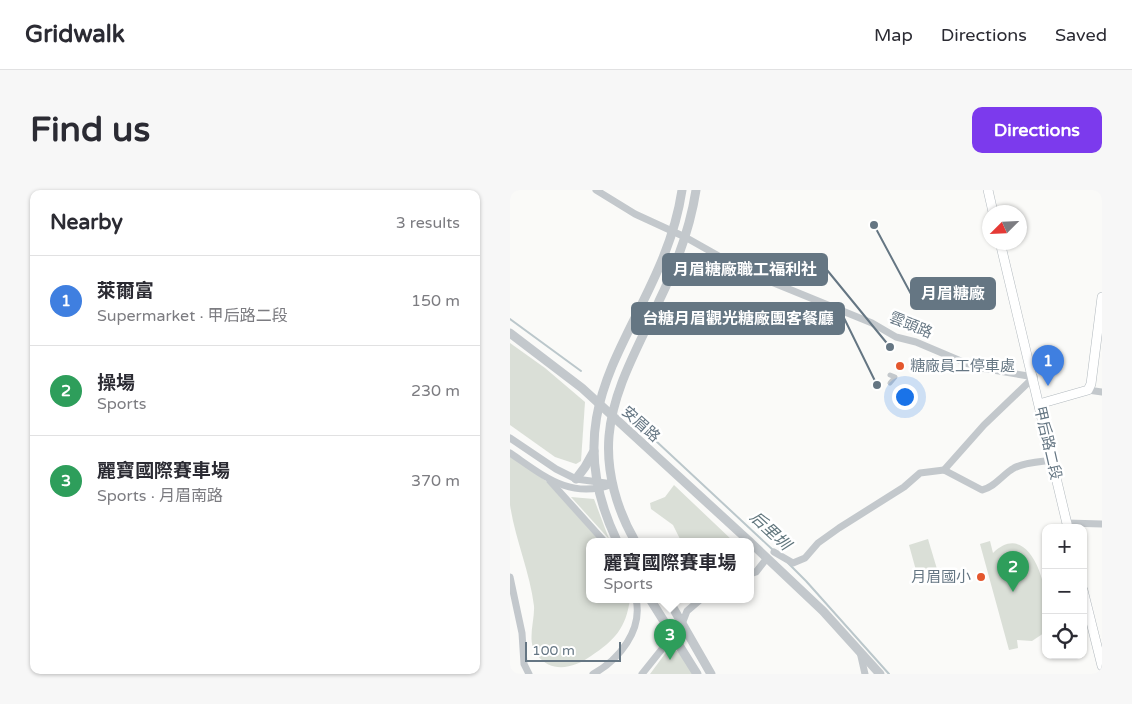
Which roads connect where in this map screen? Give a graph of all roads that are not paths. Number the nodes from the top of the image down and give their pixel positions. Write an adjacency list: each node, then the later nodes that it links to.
1 (596, 190): 6 (street, 雲頭路)
2 (682, 190): 6 (street)
3 (696, 190): 7 (street)
4 (988, 190): 5 (main road)
5 (992, 205)
6 (671, 232): 7 (street, 雲頭路); 16 (street)
7 (685, 237): 12 (street, 雲頭路); 18 (street)
8 (1002, 250): 12 (main road, 甲后路二段)
9 (1102, 297): 14 (main road)
10 (510, 333): 16 (street, 安眉路)
11 (890, 375): 13 (street)
12 (1034, 377): 17 (main road, 甲后路二段); 23 (street)
13 (890, 383)
14 (1088, 390): 15 (street); 17 (main road)
15 (1102, 392)
16 (598, 403): 18 (street, 安眉路); 20 (street)
17 (1039, 404): 22 (main road, 甲后路二段)
18 (613, 416): 26 (street); 34 (street, 安眉路)
19 (510, 438): 25 (street)
20 (594, 451): 25 (street); 27 (street)
21 (510, 453): 24 (street)
22 (1053, 460): 23 (street); 28 (main road, 甲后路二段)
23 (944, 470): 36 (street)
24 (548, 479): 27 (street); 31 (street)
25 (576, 479): 27 (street)
26 (613, 484): 27 (street); 33 (street)
27 (597, 485): 32 (street)
28 (1067, 524)
29 (1102, 524): 30 (street)
30 (1087, 525)
31 (601, 538)
32 (615, 538)
33 (634, 538)
34 (746, 538)
35 (754, 545): 36 (street, 安眉路)
36 (770, 555): 37 (street); 46 (street, 安眉路)
37 (754, 573)
38 (510, 577): 48 (street)
39 (636, 603): 49 (street)
40 (652, 603): 45 (street)
41 (670, 603): 44 (street)
42 (696, 603): 44 (street)
43 (1087, 606): 47 (main road)
44 (682, 624): 45 (street); 52 (street)
45 (673, 636): 50 (street); 51 (street)
46 (860, 651): 53 (street); 54 (street, 安眉路)
47 (1102, 666)
48 (529, 674)
49 (593, 674)
50 (642, 674)
51 (697, 674)
52 (711, 674)
53 (865, 674)
54 (880, 674)

